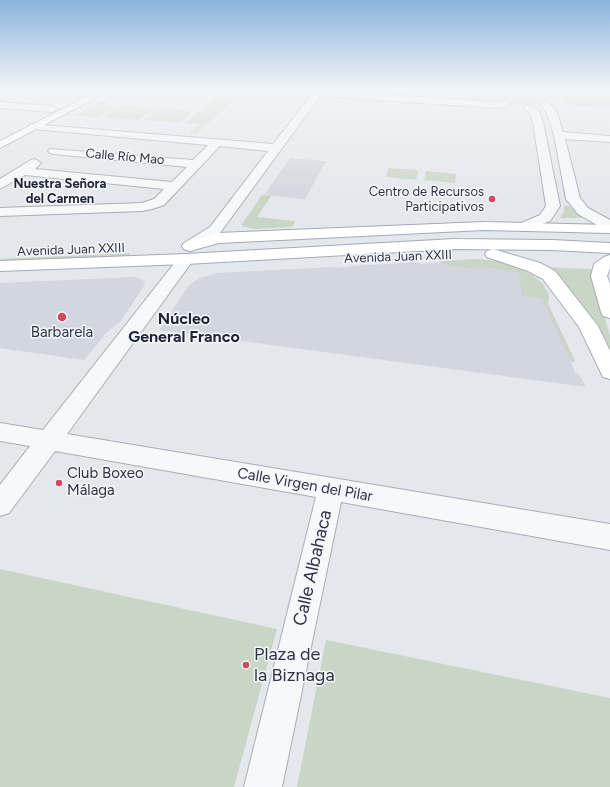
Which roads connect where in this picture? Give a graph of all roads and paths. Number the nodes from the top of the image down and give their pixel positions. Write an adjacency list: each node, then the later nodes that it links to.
1 (20, 126): 8 (main road)
2 (34, 126): 6 (street); 11 (main road)
3 (293, 126): 12 (street)
4 (539, 126): 16 (street)
5 (556, 126): 7 (street)
6 (86, 131): 10 (street); 13 (street)
7 (559, 135): 9 (street); 19 (street)
8 (0, 136)
9 (610, 139)
10 (218, 142): 12 (street); 14 (street)
11 (0, 145)
12 (276, 148): 26 (street)
13 (54, 151): 14 (street, Calle Río Mao); 15 (street)
14 (196, 164): 18 (street)
15 (22, 171): 17 (street); 18 (street)
16 (548, 182): 19 (street); 22 (street)
17 (0, 185)
18 (175, 186): 20 (street)
19 (570, 188): 21 (street)
20 (0, 212)
21 (610, 224)
22 (524, 227): 23 (main road, Avenida Juan XXIII); 26 (main road, Avenida Juan XXIII)
23 (610, 229)
24 (610, 240): 26 (main road, Avenida Juan XXIII)
25 (610, 248): 26 (main road, Avenida Juan XXIII)
26 (188, 252): 27 (main road, Avenida Juan XXIII); 28 (main road, Avenida Juan XXIII); 30 (main road, Avenida Juan XXIII); 34 (street)
27 (0, 253)
28 (493, 254): 29 (main road, Avenida Juan XXIII); 32 (main road)
29 (610, 260): 31 (main road)
30 (0, 266)
31 (610, 312)
32 (610, 372)
33 (0, 432): 34 (street, Calle Virgen del Pilar)
34 (50, 440): 35 (street, Calle Virgen del Pilar); 36 (street)
35 (331, 489): 37 (street, Calle Virgen del Pilar); 38 (street, Calle Albahaca)
36 (0, 505)
37 (610, 537)
38 (263, 787)

